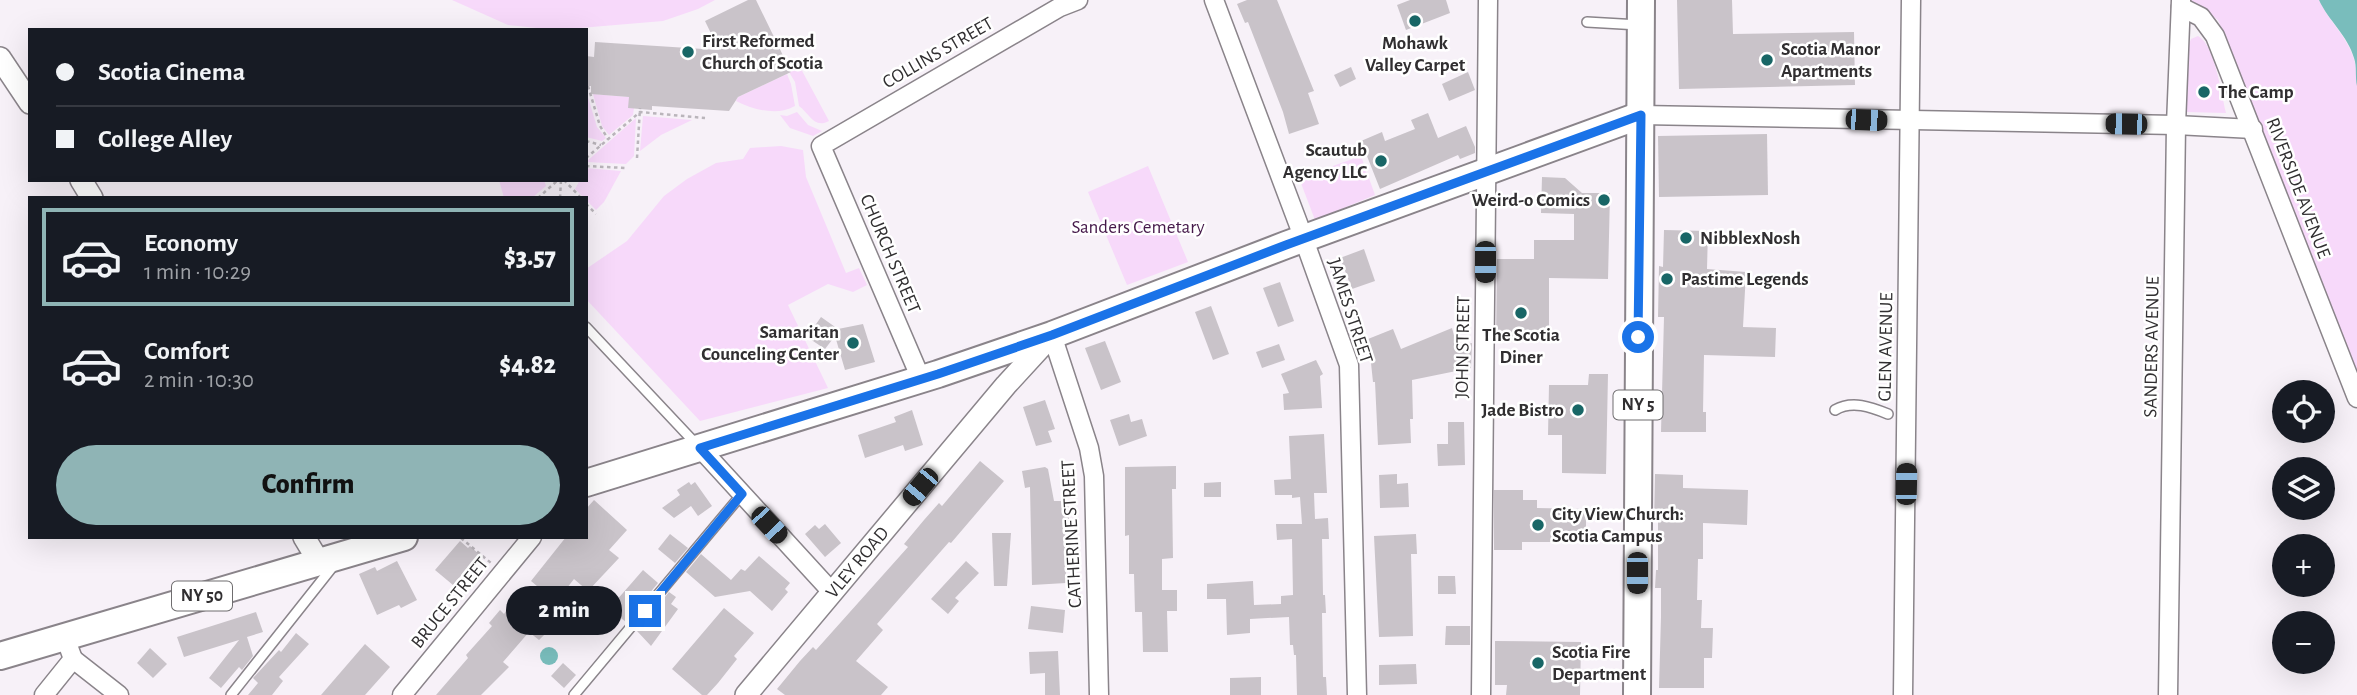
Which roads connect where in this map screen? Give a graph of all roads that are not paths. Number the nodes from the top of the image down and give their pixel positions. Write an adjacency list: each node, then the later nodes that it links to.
1 (1078, 0): 14 (street, COLLINS STREET)
2 (1214, 0): 16 (street, JAMES STREET)
3 (1488, 0): 15 (street, JOHN STREET)
4 (1911, 0): 11 (street, GLEN AVENUE)
5 (2181, 4): 12 (street, SANDERS AVENUE); 13 (street, RIVERSIDE AVENUE)
6 (1641, 13): 7 (lane); 10 (main road, NY 5)
7 (1587, 22)
8 (0, 58): 9 (street)
9 (28, 100)
10 (1641, 115): 11 (street); 15 (main road); 42 (main road, NY 5)
11 (1910, 121): 12 (street); 43 (street, GLEN AVENUE)
12 (2176, 125): 13 (street); 44 (street, SANDERS AVENUE)
13 (2253, 129): 20 (street, RIVERSIDE AVENUE)
14 (821, 146): 19 (street, CHURCH STREET)
15 (1486, 172): 16 (main road); 41 (street, JOHN STREET)
16 (1304, 238): 18 (main road); 40 (street, JAMES STREET)
17 (588, 329): 23 (lane)
18 (1052, 335): 19 (main road); 30 (street, VLEY ROAD); 39 (street, CATHERINE STREET)
19 (921, 379): 23 (main road)
20 (2357, 398)
21 (1836, 410): 22 (lane)
22 (1888, 414)
23 (700, 448): 24 (main road); 25 (street)
24 (588, 483)
25 (742, 494): 30 (street); 37 (lane)
26 (306, 539): 29 (street)
27 (397, 539): 29 (main road, NY 50)
28 (529, 539): 36 (street, BRUCE STREET)
29 (330, 559): 31 (main road, NY 50); 35 (lane)
30 (831, 592): 38 (street, VLEY ROAD)
31 (69, 648): 32 (main road, NY 50); 33 (street); 34 (street)
32 (0, 656)
33 (44, 695)
34 (119, 695)
35 (231, 695)
36 (402, 695)
37 (575, 695)
38 (746, 695)
39 (1099, 695)
40 (1357, 695)
41 (1481, 695)
42 (1637, 695)
43 (1903, 695)
44 (2168, 695)

